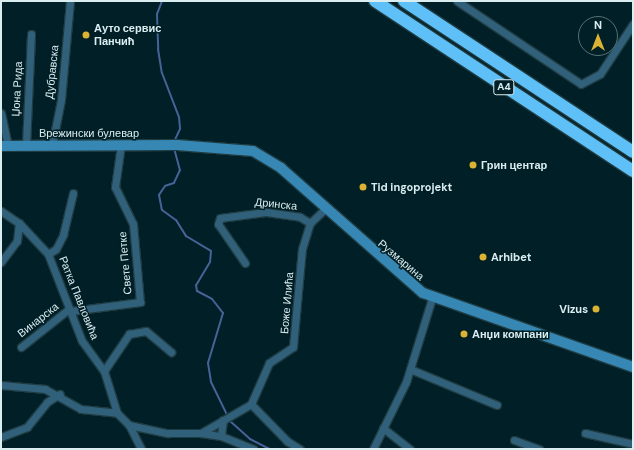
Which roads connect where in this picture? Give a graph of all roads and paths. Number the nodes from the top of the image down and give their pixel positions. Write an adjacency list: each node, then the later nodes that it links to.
1 (70, 1): 9 (street, Дубравска)
2 (375, 1): 14 (highway, A4)
3 (404, 1): 13 (highway, A4)
4 (458, 1): 5 (street)
5 (633, 24)
6 (31, 34): 8 (street, Џона Рида)
7 (1, 113): 12 (street)
8 (26, 145): 9 (main road, Врежински булевар); 12 (main road, Врежински булевар)
9 (52, 145): 10 (main road, Врежински булевар)
10 (121, 145): 11 (main road, Врежински булевар); 24 (street, Свете Петке)
11 (173, 145): 16 (main road, Рузмарина)
12 (4, 146)
13 (633, 152)
14 (633, 171)
15 (74, 193): 20 (street)
16 (325, 209): 19 (street, Боже Илића); 23 (main road, Рузмарина)
17 (1, 211): 18 (street, Ратка Павловића)
18 (20, 223): 20 (street, Ратка Павловића); 21 (street)
19 (310, 224): 22 (street, Дринска); 32 (street, Боже Илића)
20 (48, 254): 24 (street, Ратка Павловића)
21 (1, 262)
22 (245, 263)
23 (432, 298): 27 (main road, Рузмарина); 28 (street)
24 (70, 310): 25 (street, Винарска); 29 (street, Ратка Павловића)
25 (21, 347)
26 (171, 352): 29 (street)
27 (633, 367)
28 (410, 369): 33 (street); 37 (street)
29 (104, 371): 34 (street, Ратка Павловића)
30 (1, 385): 31 (street)
31 (60, 394): 34 (street); 41 (street)
32 (252, 404): 35 (street); 46 (street)
33 (497, 405)
34 (117, 413): 36 (street, Ратка Павловића)
35 (223, 420): 38 (street); 40 (street)
36 (130, 426): 38 (street); 44 (street, Ратка Павловића)
37 (383, 428): 47 (street); 48 (street)
38 (201, 433): 40 (street)
39 (585, 433): 43 (street)
40 (221, 436): 45 (street)
41 (1, 437)
42 (514, 440): 49 (street)
43 (633, 444)
44 (140, 449)
45 (253, 449)
46 (300, 449)
47 (373, 449)
48 (410, 449)
49 (539, 449)

